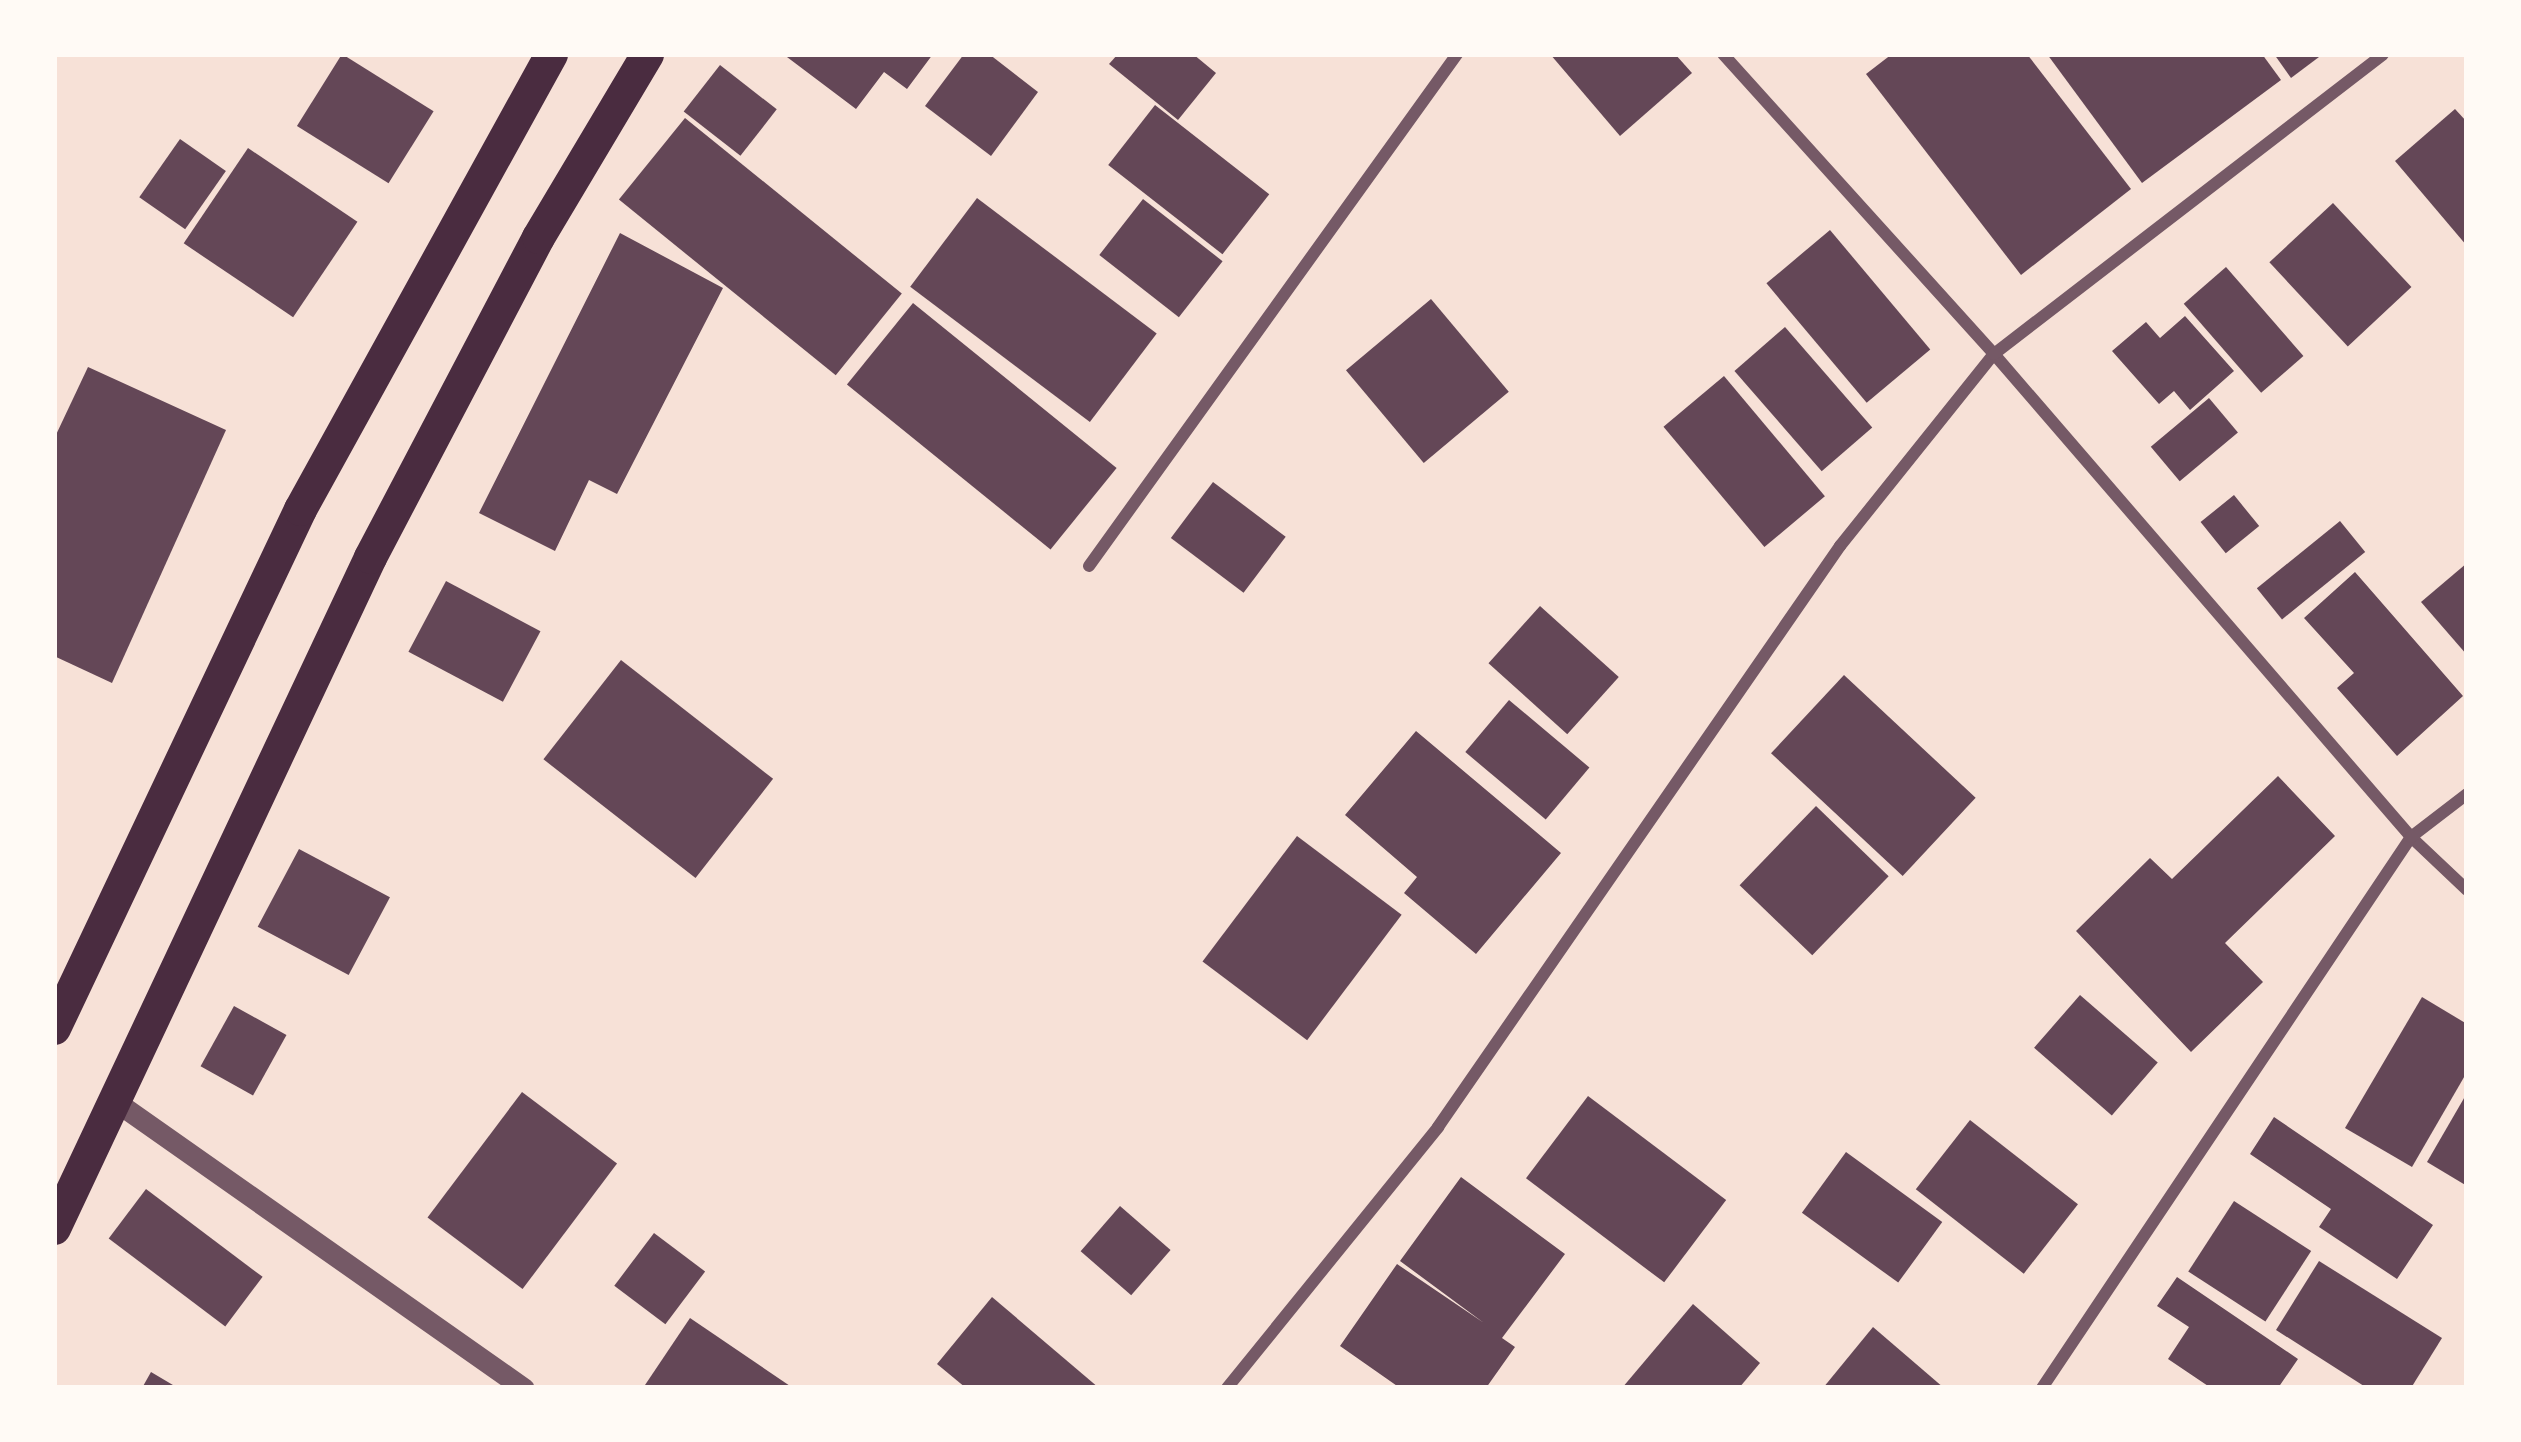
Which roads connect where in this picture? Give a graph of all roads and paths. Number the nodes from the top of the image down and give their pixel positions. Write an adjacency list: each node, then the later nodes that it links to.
1 (551, 54): 11 (highway)
2 (647, 54): 12 (highway)
3 (1457, 54): 7 (street)
4 (1723, 54): 6 (street)
5 (2384, 54): 6 (street)
6 (1994, 354): 9 (street); 15 (street)
7 (1089, 566)
8 (2467, 794): 9 (street)
9 (2411, 837): 10 (street); 16 (street)
10 (2467, 890)
11 (54, 1028)
12 (115, 1101): 13 (highway); 14 (street)
13 (54, 1228)
14 (524, 1388)
15 (1226, 1388)
16 (2042, 1388)

